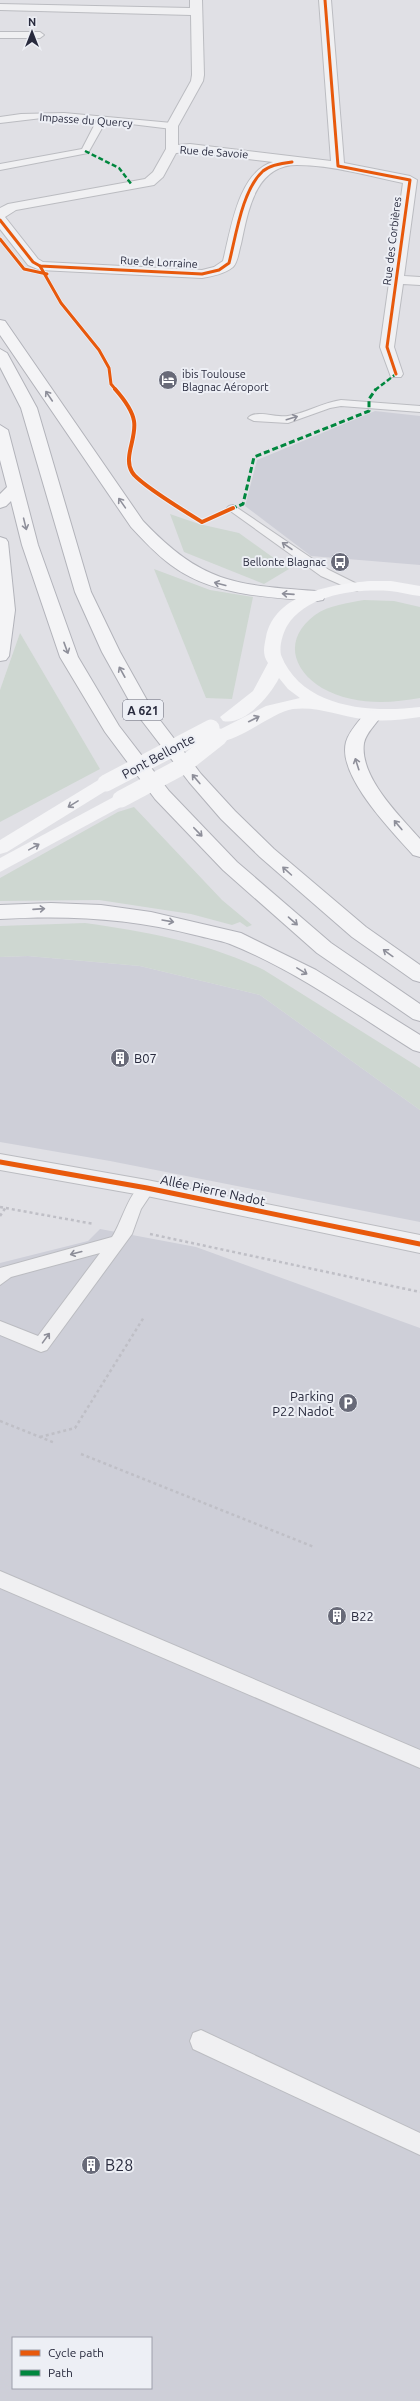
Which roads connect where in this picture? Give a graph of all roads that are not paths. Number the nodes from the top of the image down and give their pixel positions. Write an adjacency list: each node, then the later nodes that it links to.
1 (325, 0): 11 (street)
2 (196, 6): 3 (street); 8 (street, Rue de Savoie)
3 (0, 7)
4 (0, 35): 5 (lane)
5 (40, 35)
6 (0, 120): 7 (lane, Impasse du Quercy)
7 (102, 120): 8 (lane, Impasse du Quercy); 12 (lane)
8 (172, 126): 9 (street, Rue de Savoie)
9 (172, 149): 10 (street, Rue de Savoie); 14 (street)
10 (292, 162): 11 (street, Rue de Savoie); 15 (street, Rue de Lorraine)
11 (338, 166): 13 (street, Rue des Corbières)
12 (0, 167)
13 (415, 181): 16 (street, Rue des Corbières)
14 (0, 215)
15 (0, 220)
16 (398, 280): 17 (street); 20 (street, Rue des Corbières)
17 (420, 281)
18 (0, 324): 30 (main road, one-way to 18)
19 (0, 353): 41 (main road, A 621, one-way to 19)
20 (396, 374)
21 (420, 409): 22 (lane, one-way to 21)
22 (254, 418)
23 (0, 430): 24 (main road, A 621)
24 (16, 486): 25 (main road); 42 (main road, A 621, one-way to 42)
25 (0, 503)
26 (233, 508): 28 (lane, one-way to 26)
27 (0, 542): 31 (main road)
28 (357, 586): 29 (main road); 30 (main road)
29 (420, 591)
30 (318, 596): 32 (main road)
31 (0, 656)
32 (277, 663): 33 (main road); 36 (main road)
33 (322, 703): 35 (main road); 36 (main road, one-way to 33)
34 (420, 712): 35 (main road)
35 (373, 715): 38 (main road, one-way to 35)
36 (215, 732): 37 (main road, Pont Bellonte, one-way to 37, bridge); 39 (main road, Pont Bellonte, one-way to 36, bridge)
37 (0, 848)
38 (420, 851)
39 (0, 866)
40 (0, 912): 43 (main road, one-way to 43)
41 (420, 975)
42 (420, 1014)
43 (420, 1045)
44 (0, 1162): 45 (street, Allée Pierre Nadot)
45 (147, 1188): 46 (lane); 47 (street, Allée Pierre Nadot)
46 (114, 1243): 48 (lane, one-way to 48); 49 (lane, one-way to 46)
47 (420, 1244)
48 (0, 1278)
49 (0, 1328)
50 (0, 1579): 51 (lane)
51 (420, 1759)
52 (201, 2041): 53 (lane)
53 (420, 2144)

